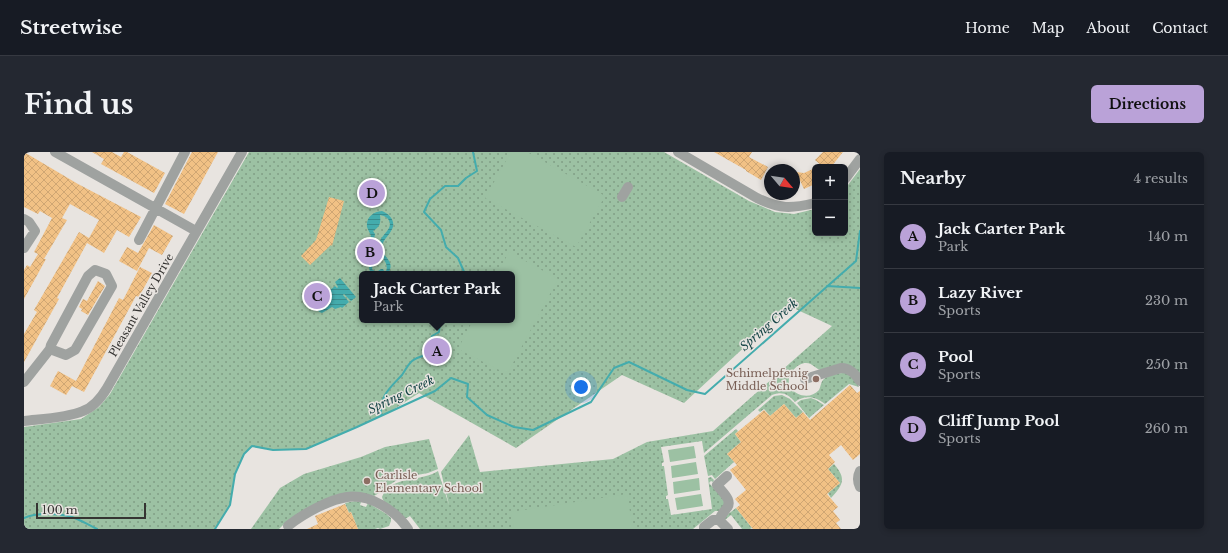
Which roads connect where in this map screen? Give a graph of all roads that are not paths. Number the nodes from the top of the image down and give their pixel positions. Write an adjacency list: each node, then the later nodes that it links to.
1 (55, 152): 10 (street)
2 (185, 152): 10 (street)
3 (242, 152): 12 (street, Pleasant Valley Drive)
4 (678, 152): 9 (street)
5 (860, 160): 6 (street)
6 (848, 175)
7 (628, 187): 8 (street)
8 (622, 197)
9 (812, 204)
10 (156, 209): 12 (street); 13 (street)
11 (24, 219): 14 (street)
12 (196, 231): 19 (street, Pleasant Valley Drive)
13 (139, 240)
14 (24, 248)
15 (50, 350): 15 (street); 18 (street)
16 (805, 379): 17 (street)
17 (860, 381)
18 (24, 382)
19 (24, 421)
20 (860, 471): 22 (street)
21 (727, 476): 23 (street)
22 (860, 487)
23 (720, 520): 26 (street); 27 (street)
24 (288, 526): 25 (street)
25 (408, 529)
26 (704, 529)
27 (728, 529)

